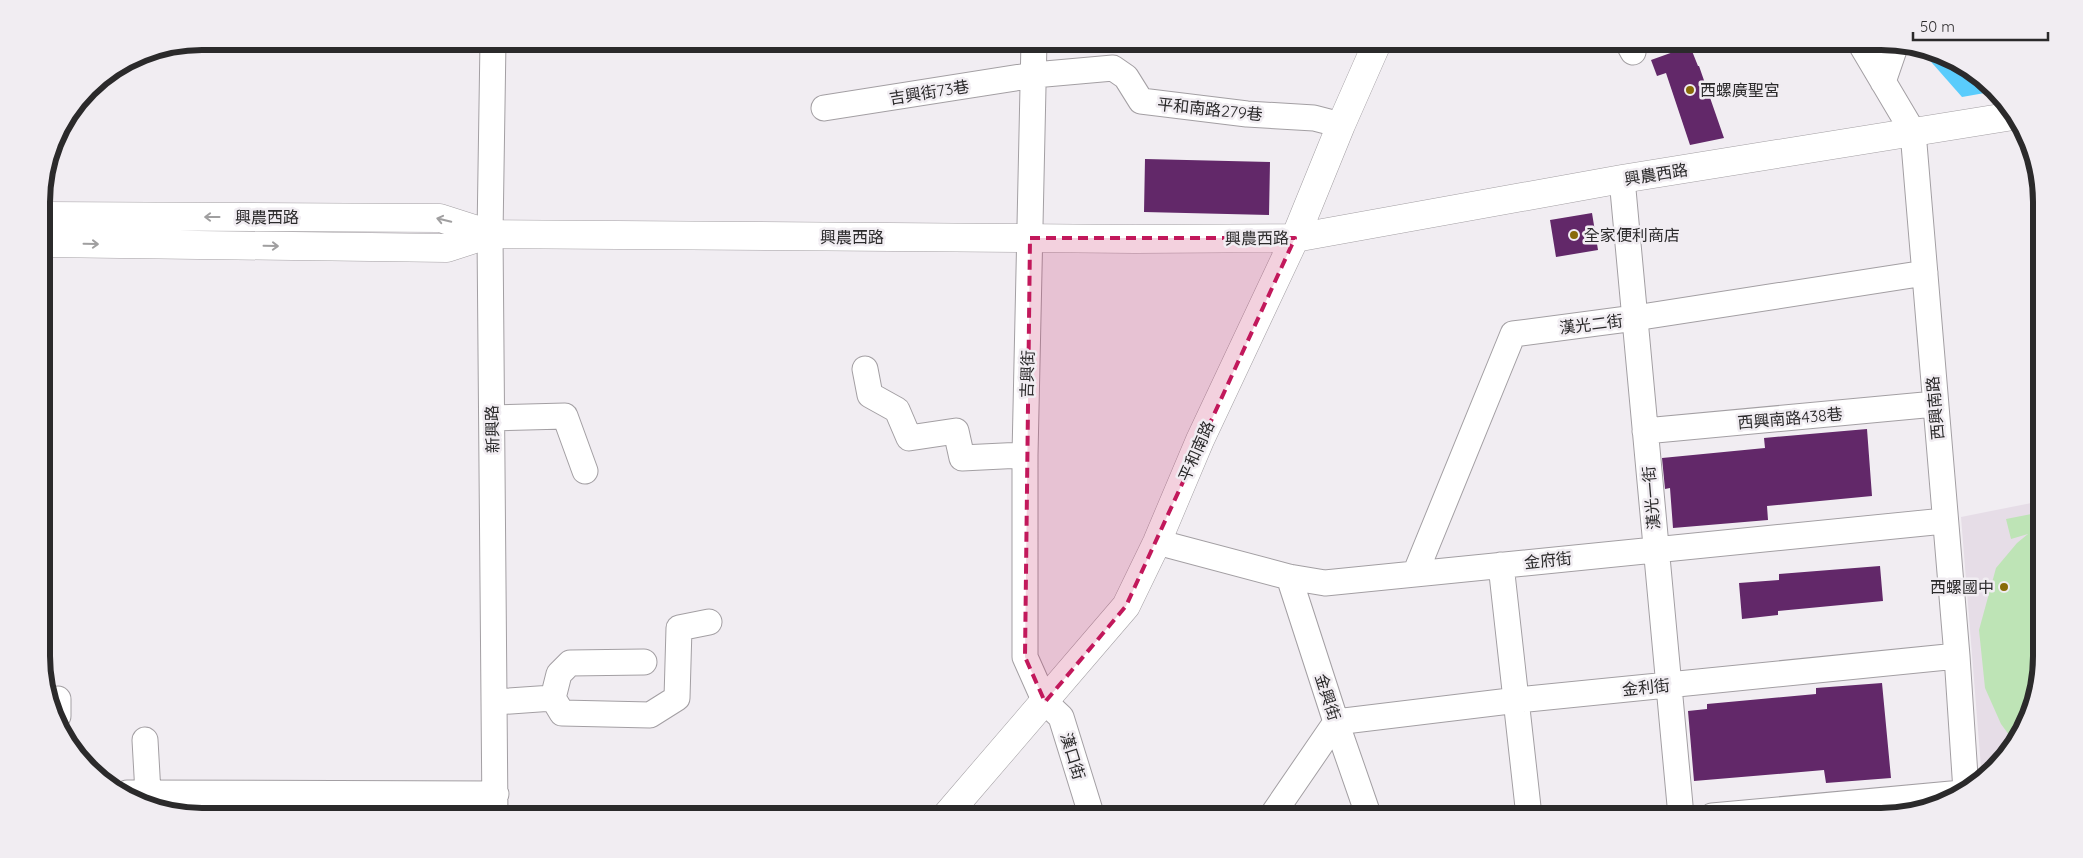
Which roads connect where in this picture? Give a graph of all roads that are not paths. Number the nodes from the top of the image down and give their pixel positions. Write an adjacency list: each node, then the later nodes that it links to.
1 (493, 50): 14 (street, 新興路)
2 (1034, 50): 6 (street, 吉興街)
3 (1374, 50): 10 (main road, 平和南路)
4 (1863, 50): 7 (street, 西興南路)
5 (1894, 51): 7 (street)
6 (1034, 75): 8 (street, 吉興街73巷); 10 (street, 平和南路279巷); 15 (street, 吉興街)
7 (1883, 82): 11 (street, 西興南路)
8 (824, 108)
9 (2007, 117): 11 (main road, 興農西路)
10 (1341, 125): 16 (main road, 平和南路)
11 (1913, 132): 12 (main road, 興農西路); 18 (street, 西興南路)
12 (1622, 180): 16 (main road, 興農西路); 19 (street, 漢光一街)
13 (50, 216): 14 (main road, 興農西路, one-way to 13)
14 (490, 234): 15 (main road, 興農西路); 17 (main road, 興農西路, one-way to 14); 22 (street, 新興路)
15 (1030, 238): 16 (main road, 興農西路); 24 (street, 吉興街)
16 (1295, 238): 27 (main road, 平和南路)
17 (50, 243)
18 (1925, 274): 19 (street, 漢光二街); 21 (street, 西興南路)
19 (1635, 318): 23 (street, 漢光一街); 30 (street, 漢光二街)
20 (865, 369): 24 (street)
21 (1935, 404): 23 (street, 西興南路438巷); 26 (street, 西興南路)
22 (492, 418): 25 (street); 38 (street, 新興路)
23 (1645, 431): 28 (street, 漢光一街)
24 (1025, 455): 39 (street, 吉興街)
25 (586, 471)
26 (1944, 521): 28 (street, 金府街); 33 (street, 西興南路)
27 (1157, 542): 31 (street, 金府街); 39 (main road, 平和南路)
28 (1655, 550): 29 (street, 金府街); 35 (street, 漢光一街)
29 (1501, 565): 30 (street, 金府街); 37 (street)
30 (1415, 574): 31 (street, 金府街)
31 (1289, 577): 40 (street, 金興街)
32 (709, 622): 36 (street)
33 (1957, 656): 35 (street, 金利街); 42 (street, 西興南路)
34 (644, 662): 36 (street)
35 (1668, 684): 37 (street, 金利街); 51 (street, 漢光一街)
36 (553, 698): 38 (street)
37 (1518, 700): 40 (street, 金利街); 50 (street)
38 (495, 702): 45 (street, 新興路)
39 (1045, 702): 46 (main road, 平和南路); 47 (street, 漢口街)
40 (1336, 722): 48 (street); 49 (street, 金興街)
41 (145, 740): 43 (street)
42 (1965, 783)
43 (137, 793): 45 (street)
44 (1942, 795): 52 (street)
45 (496, 805)
46 (954, 808)
47 (1089, 808)
48 (1277, 808)
49 (1366, 808)
50 (1528, 808)
51 (1680, 808)
52 (1799, 808)

